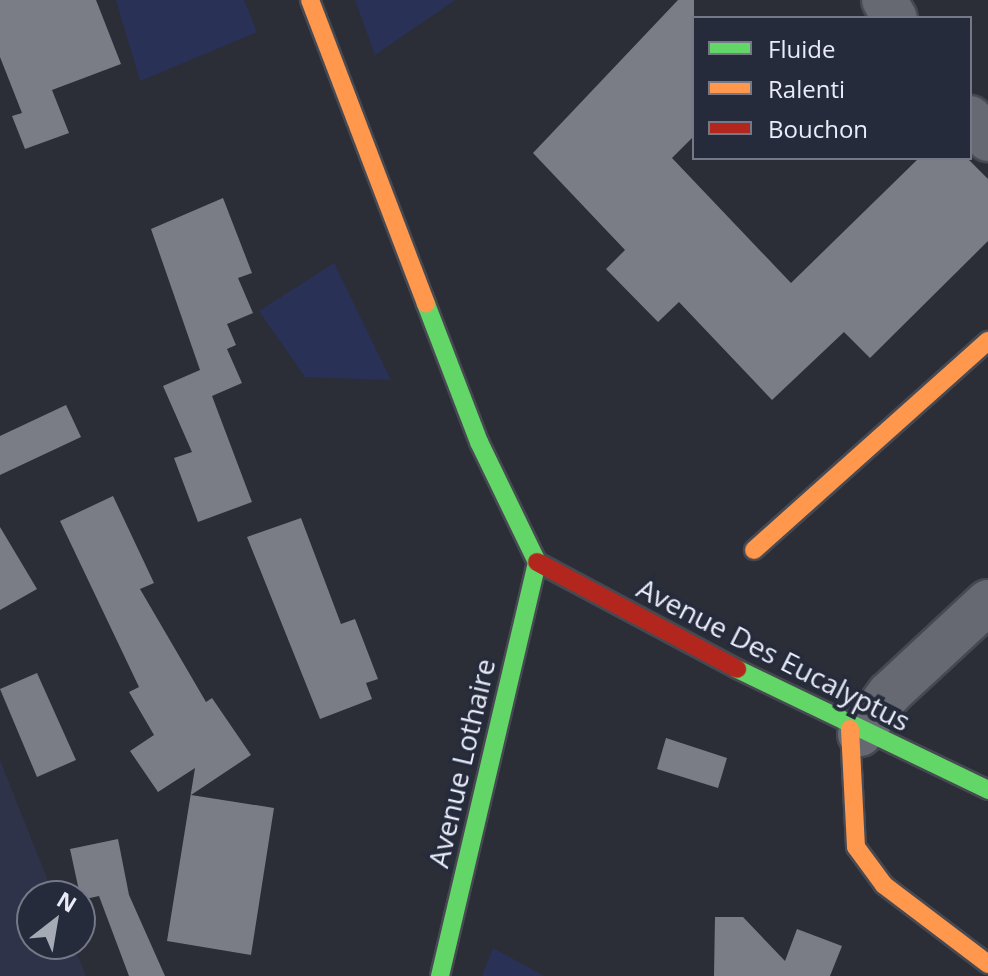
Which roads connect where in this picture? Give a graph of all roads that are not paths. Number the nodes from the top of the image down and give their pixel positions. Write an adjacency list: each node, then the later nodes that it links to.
1 (310, 0): 6 (street)
2 (972, 120): 3 (street)
3 (988, 139)
4 (988, 341): 5 (street)
5 (754, 550)
6 (537, 562): 8 (street, Avenue Des Eucalyptus); 11 (street, Avenue Lothaire)
7 (988, 602): 8 (street)
8 (855, 731): 9 (street, Avenue Des Eucalyptus); 10 (street)
9 (988, 790)
10 (988, 964)
11 (440, 976)

